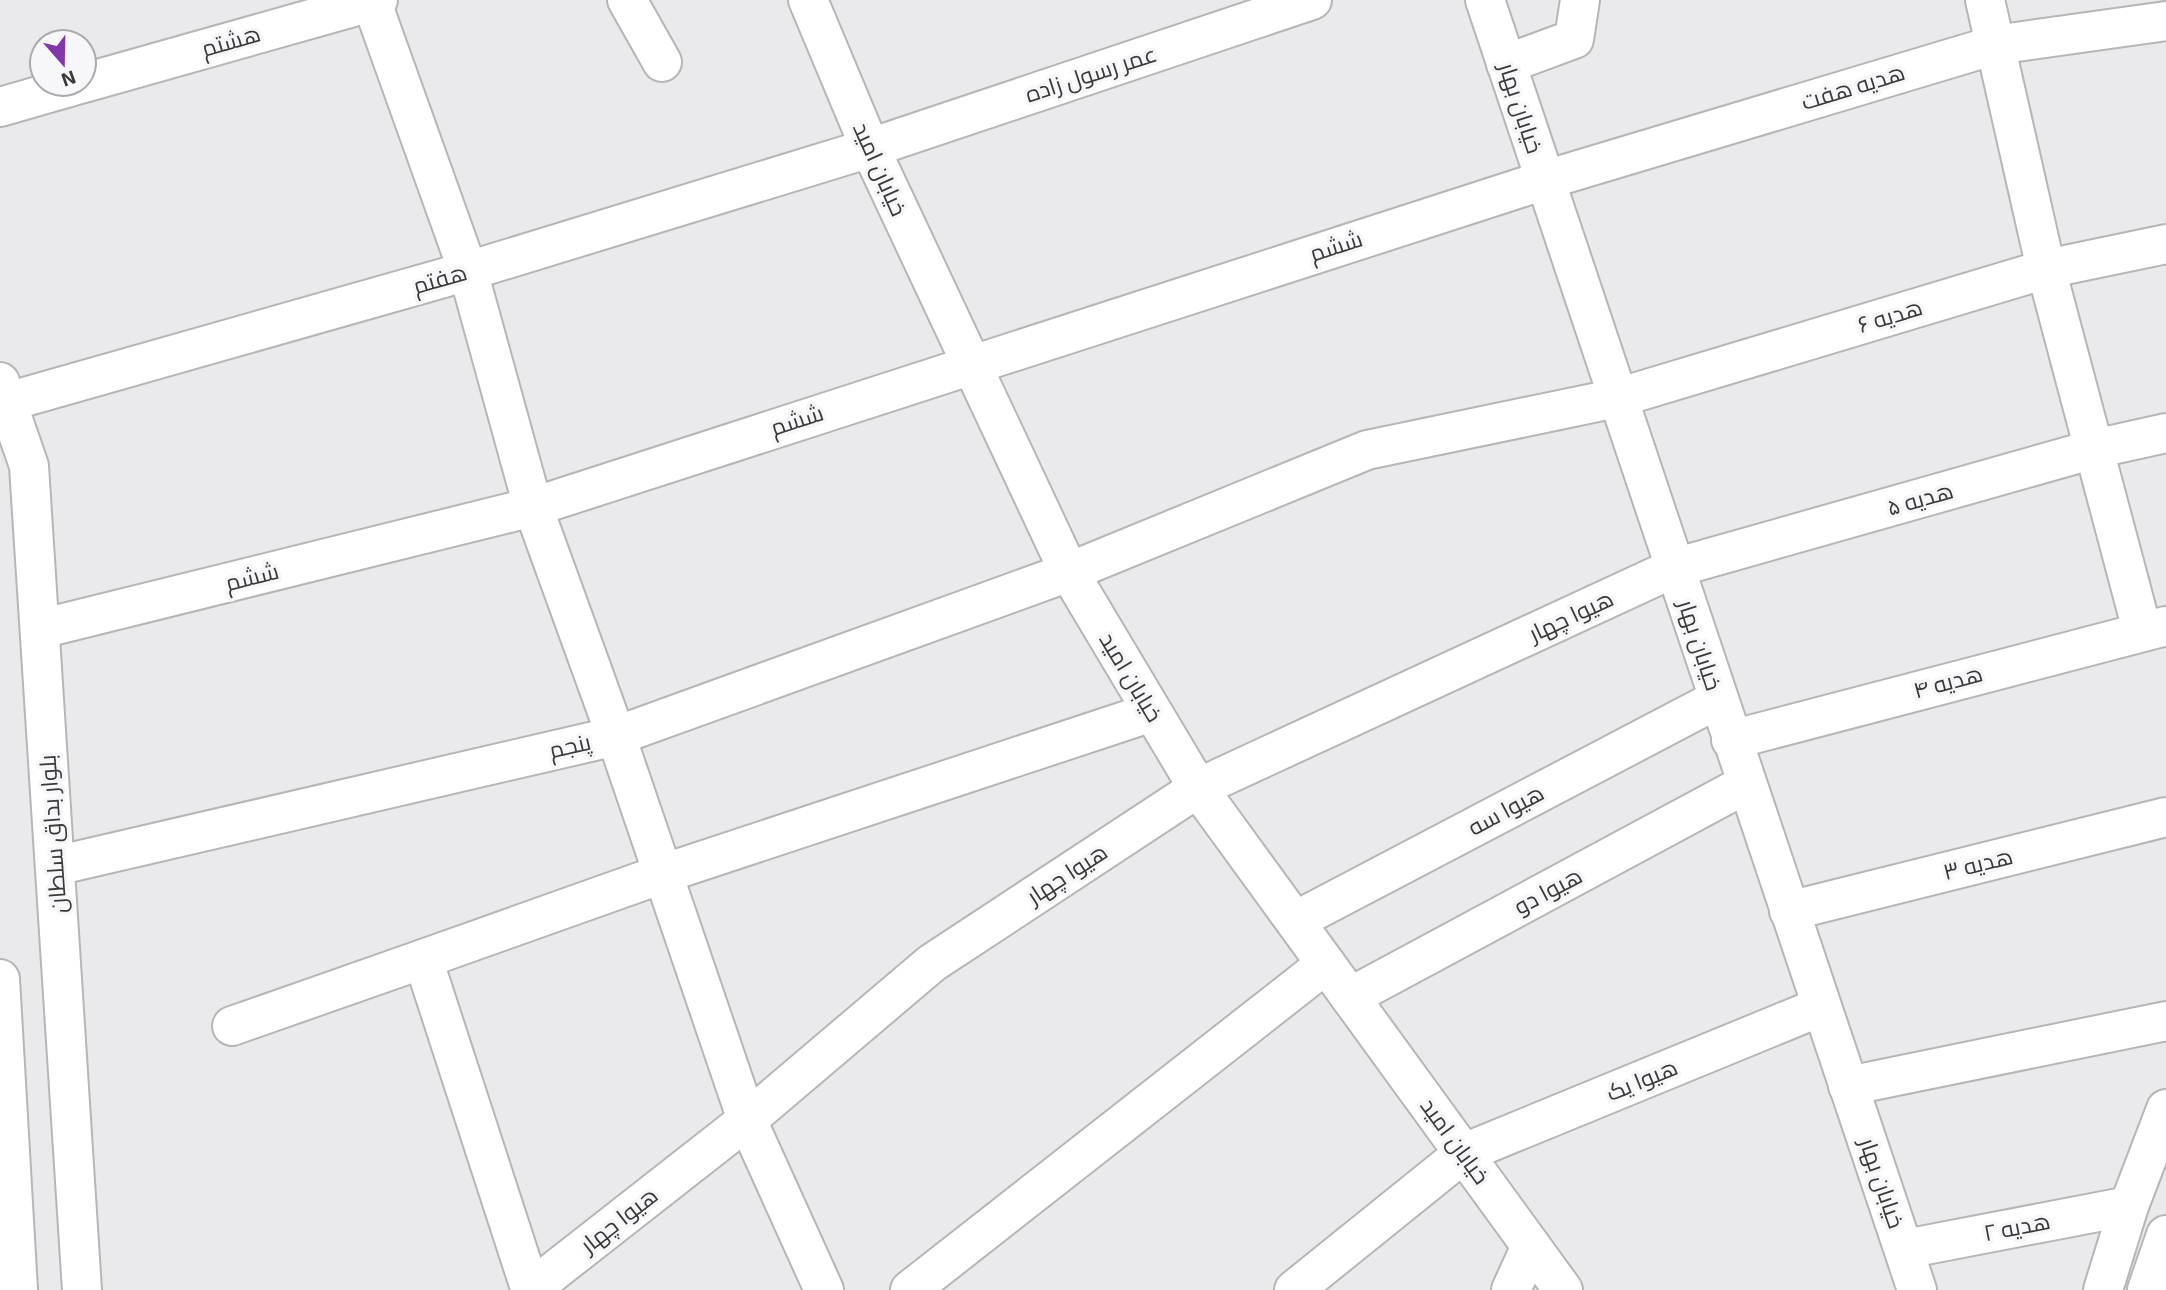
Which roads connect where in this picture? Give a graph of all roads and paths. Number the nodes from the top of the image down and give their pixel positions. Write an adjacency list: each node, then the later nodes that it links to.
1 (627, 0): 10 (street)
2 (808, 0): 15 (street, خیابان امید)
3 (1312, 0): 15 (street, عمر رسول زاده)
4 (1485, 0): 11 (street, خیابان بهار)
5 (1580, 0): 11 (street)
6 (1985, 0): 9 (street)
7 (373, 1): 12 (street, هشتم); 19 (street)
8 (2166, 21): 9 (street, هدیه هفت)
9 (1995, 45): 16 (street, هدیه هفت); 18 (street)
10 (662, 62)
11 (1506, 64): 16 (street, خیابان بهار)
12 (98, 78)
13 (31, 98): 14 (street, هشتم)
14 (0, 107)
15 (870, 148): 19 (street, هفتم); 20 (street, خیابان امید)
16 (1545, 180): 20 (street, ششم); 22 (street, خیابان بهار)
17 (2166, 244): 18 (street, هدیه ۶)
18 (2046, 269): 22 (street, هدیه ۶); 24 (street)
19 (468, 271): 21 (street, هفتم); 25 (street)
20 (970, 364): 25 (street, ششم); 27 (street, خیابان امید)
21 (4, 392): 29 (street, بلوار بداق سلطان)
22 (1618, 398): 26 (street, خیابان بهار); 27 (street, هدیه ۶)
23 (2166, 433): 24 (street, هدیه ۵)
24 (2094, 449): 26 (street, هدیه ۵); 28 (street)
25 (533, 507): 29 (street, ششم); 32 (street)
26 (1674, 568): 30 (street, خیابان بهار); 35 (street, هیوا چهار)
27 (1069, 572): 31 (street, خیابان امید); 32 (street, پنجم)
28 (2154, 628): 33 (street, هدیه ۴)
29 (40, 629): 37 (street, بلوار بداق سلطان)
30 (1718, 699): 33 (street, خیابان بهار); 40 (street, هیوا سه)
31 (1152, 712): 35 (street, خیابان امید); 38 (street)
32 (616, 736): 37 (street, پنجم); 38 (street)
33 (1731, 740): 34 (street, خیابان بهار)
34 (1746, 784): 39 (street, خیابان بهار); 44 (street, هیوا دو)
35 (1198, 788): 40 (street, خیابان امید); 50 (street, هیوا چهار)
36 (2166, 817): 39 (street, هدیه ۳)
37 (55, 866): 58 (street, بلوار بداق سلطان)
38 (662, 874): 41 (street); 50 (street)
39 (1789, 911): 45 (street, خیابان بهار)
40 (1294, 921): 42 (street, خیابان امید)
41 (423, 959): 47 (street); 56 (street)
42 (1326, 964): 44 (street, خیابان امید); 60 (street)
43 (0, 979): 57 (street)
44 (1350, 997): 51 (street, خیابان امید)
45 (1820, 1007): 48 (street, خیابان بهار); 51 (street, هیوا یک)
46 (2166, 1021): 48 (street)
47 (232, 1026)
48 (1848, 1086): 55 (street, خیابان بهار)
49 (2166, 1110): 52 (street)
50 (747, 1120): 56 (street, هیوا چهار); 59 (street)
51 (1464, 1153): 54 (street, خیابان امید); 61 (street, هیوا یک)
52 (2129, 1206): 55 (street, هدیه ۲); 65 (street)
53 (2166, 1235): 66 (street)
54 (1531, 1246): 62 (street); 63 (street, خیابان امید)
55 (1905, 1249): 64 (street, خیابان بهار)
56 (530, 1289)
57 (18, 1290)
58 (82, 1290)
59 (824, 1290)
60 (910, 1290)
61 (1294, 1290)
62 (1511, 1290)
63 (1563, 1290)
64 (1917, 1290)
65 (2102, 1290)
66 (2147, 1290)

